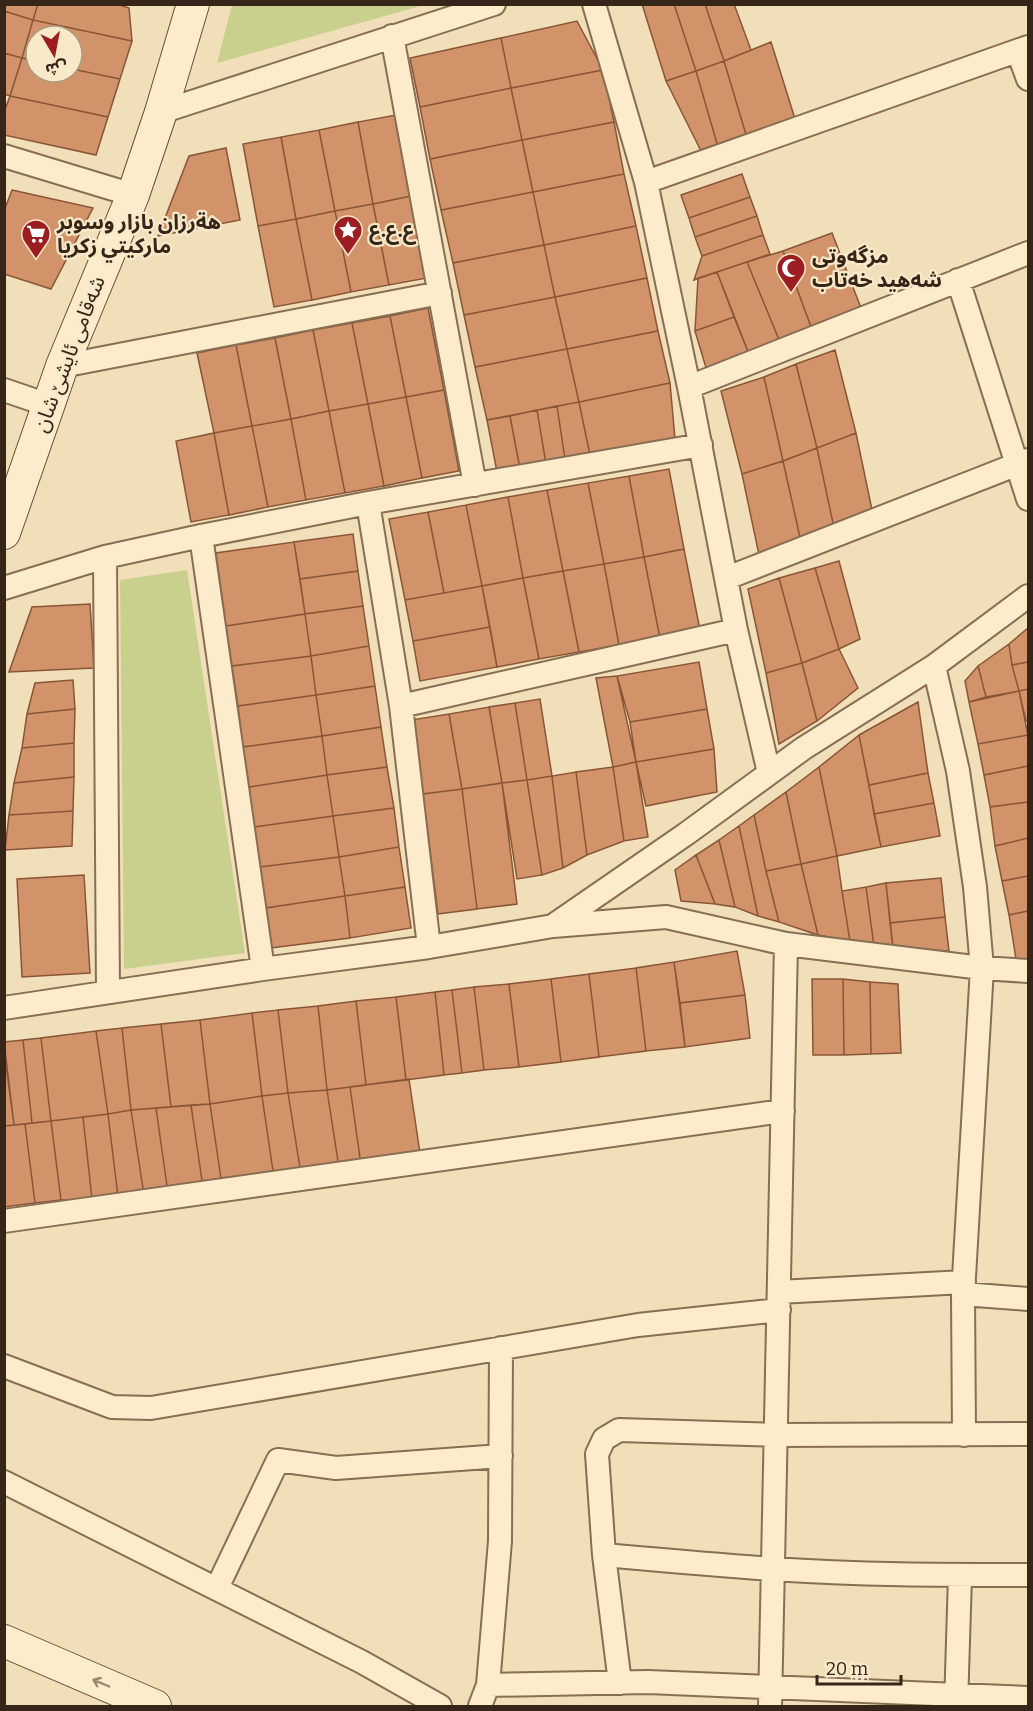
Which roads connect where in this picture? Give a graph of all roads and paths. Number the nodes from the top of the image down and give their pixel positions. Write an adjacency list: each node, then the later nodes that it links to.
1 (193, 4): 7 (street, شەقامی ئایشێ شان)
2 (495, 4): 4 (street)
3 (594, 4): 9 (street)
4 (392, 36): 7 (street); 13 (street)
5 (1023, 50): 6 (street); 9 (street)
6 (1029, 79)
7 (162, 112): 10 (street, شەقامی ئایشێ شان)
8 (4, 156): 10 (street)
9 (646, 182): 15 (street)
10 (133, 195): 14 (street, شەقامی ئایشێ شان)
11 (1029, 253): 12 (street)
12 (958, 280): 15 (street); 19 (street)
13 (440, 293): 14 (street); 20 (street)
14 (62, 366): 17 (street, شەقامی ئایشێ شان)
15 (689, 387): 18 (street)
16 (4, 390): 17 (street)
17 (48, 405): 23 (street, شەقامی ئایشێ شان)
18 (701, 445): 20 (street); 26 (street)
19 (1023, 463): 21 (street); 26 (street)
20 (475, 484): 22 (street)
21 (1029, 499)
22 (368, 503): 24 (street); 31 (street)
23 (4, 533)
24 (201, 536): 25 (street); 37 (street)
25 (105, 556): 27 (street); 39 (street)
26 (727, 578): 29 (street)
27 (4, 588)
28 (1029, 596): 30 (street)
29 (736, 630): 31 (street); 32 (street)
30 (934, 666): 32 (street); 36 (street)
31 (401, 705): 35 (street)
32 (769, 773): 33 (street)
33 (553, 926): 34 (street); 35 (street)
34 (786, 944): 36 (street); 41 (street)
35 (429, 947): 37 (street)
36 (982, 968): 38 (street); 43 (street)
37 (263, 969): 39 (street)
38 (1029, 971)
39 (108, 992): 40 (street)
40 (4, 1008)
41 (783, 1111): 42 (street); 45 (street)
42 (4, 1221)
43 (964, 1288): 44 (street); 45 (street); 50 (street)
44 (1029, 1299)
45 (779, 1301): 46 (street); 49 (street)
46 (501, 1348): 47 (street); 51 (street)
47 (4, 1366)
48 (1029, 1434): 50 (street)
49 (776, 1435): 50 (street); 53 (street); 54 (street)
50 (964, 1435)
51 (501, 1456): 57 (street); 60 (street)
52 (4, 1482): 57 (street)
53 (604, 1555): 54 (street); 59 (street)
54 (773, 1569): 56 (street); 61 (street)
55 (1029, 1575): 56 (street)
56 (960, 1576): 63 (street)
57 (217, 1588): 65 (street)
58 (4, 1641): 64 (street, one-way to 58)
59 (620, 1683): 60 (street); 61 (street)
60 (488, 1685): 66 (street)
61 (771, 1697): 63 (street)
62 (1029, 1698): 63 (street)
63 (956, 1701)
64 (154, 1707)
65 (440, 1707)
66 (480, 1707)

